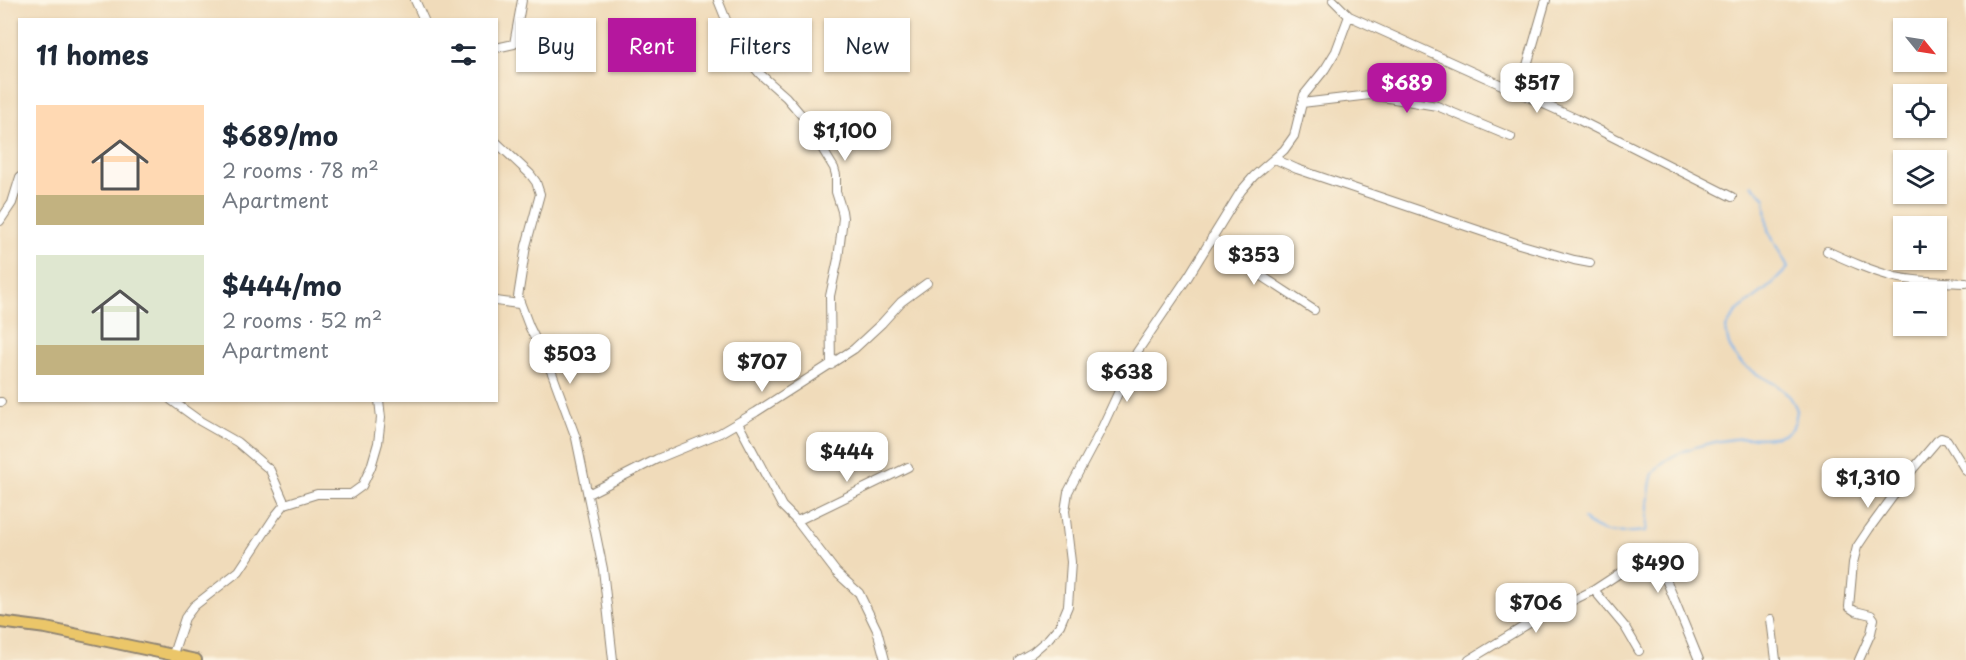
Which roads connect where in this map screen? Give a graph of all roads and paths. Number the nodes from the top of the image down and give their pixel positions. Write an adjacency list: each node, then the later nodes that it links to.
1 (415, 0): 7 (street)
2 (522, 0): 8 (street)
3 (718, 0): 25 (street)
4 (1334, 0): 6 (street)
5 (1546, 0): 9 (street)
6 (1350, 16): 9 (street); 10 (street)
7 (423, 18)
8 (498, 48)
9 (1519, 93): 15 (street)
10 (1302, 103): 11 (street); 13 (street)
11 (1511, 137)
12 (498, 144): 23 (street)
13 (1275, 159): 17 (street); 19 (street)
14 (18, 184): 16 (street)
15 (1732, 197)
16 (0, 221)
17 (1212, 237): 24 (street); 42 (street)
18 (1827, 251): 21 (street)
19 (1590, 262)
20 (927, 283): 25 (street)
21 (1966, 283)
22 (498, 301): 23 (street)
23 (519, 304): 31 (street)
24 (1314, 310)
25 (831, 365): 28 (street)
26 (174, 402): 32 (street)
27 (379, 402): 32 (street)
28 (738, 423): 31 (street); 33 (street)
29 (908, 467): 33 (street)
30 (1966, 471): 46 (street)
31 (588, 494): 40 (street)
32 (285, 504): 38 (street)
33 (797, 521): 41 (street)
34 (1594, 590): 37 (street); 43 (street); 44 (street)
35 (1772, 619): 45 (street)
36 (0, 622): 38 (highway)
37 (1639, 651)
38 (173, 654): 39 (highway)
39 (196, 660)
40 (613, 660)
41 (885, 660)
42 (1019, 660)
43 (1469, 660)
44 (1699, 660)
45 (1776, 660)
46 (1859, 660)

